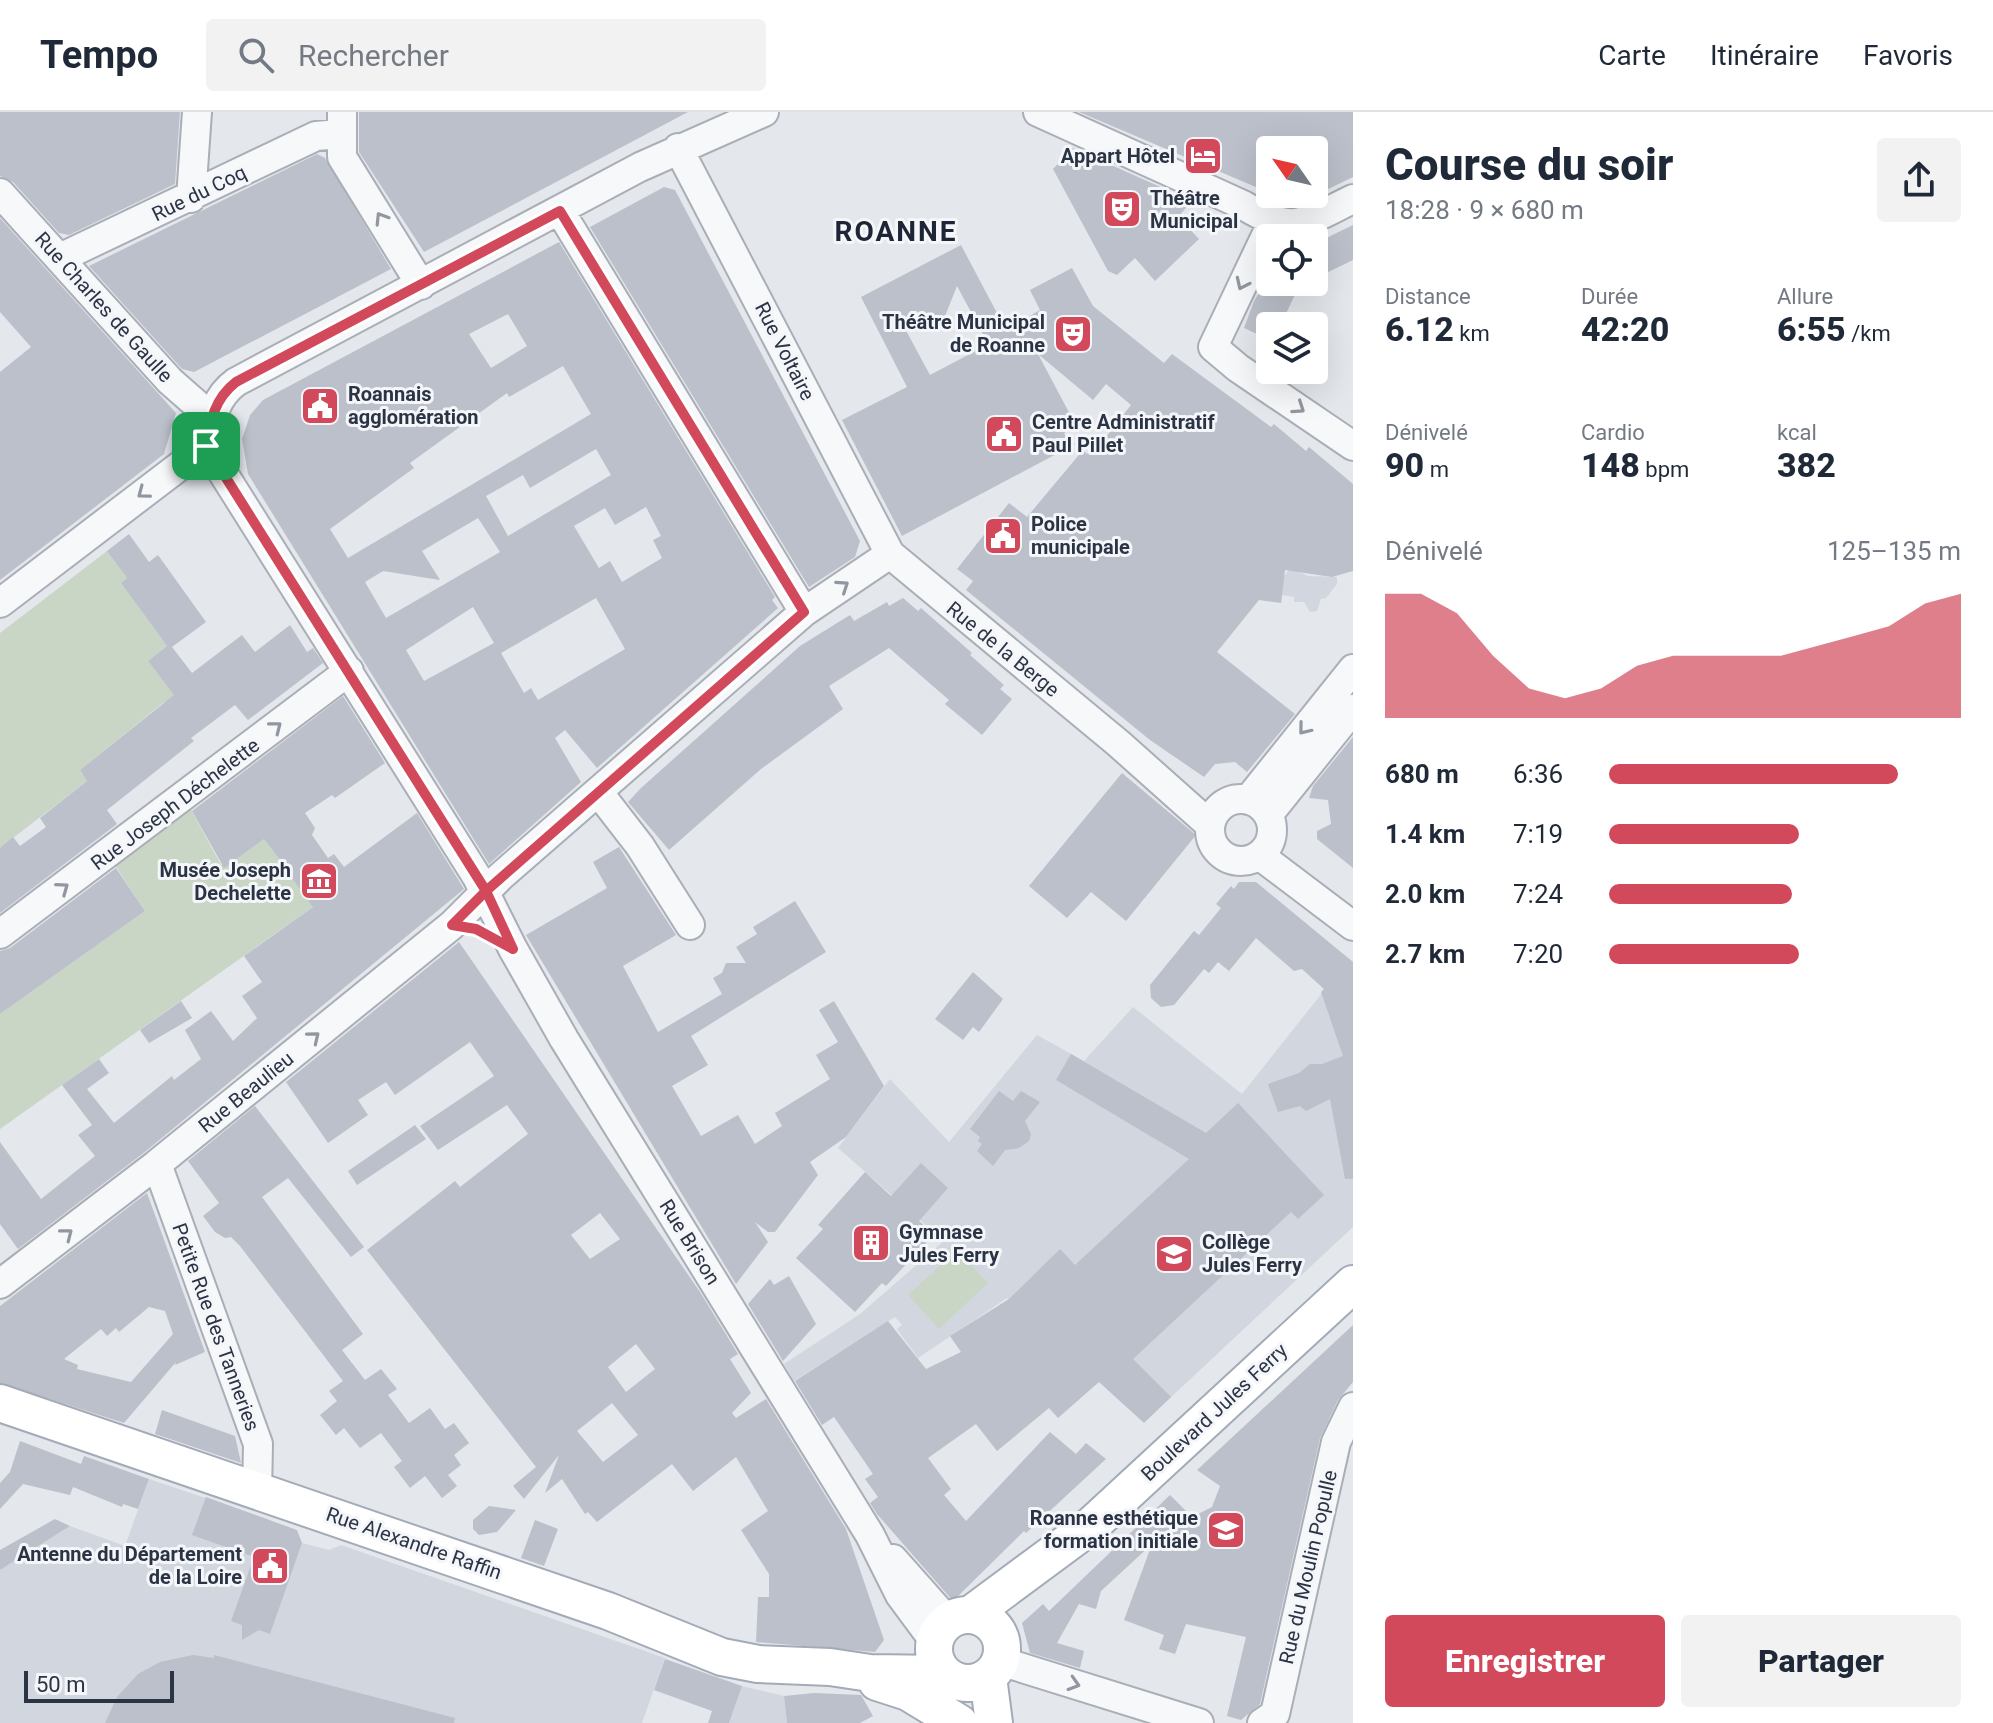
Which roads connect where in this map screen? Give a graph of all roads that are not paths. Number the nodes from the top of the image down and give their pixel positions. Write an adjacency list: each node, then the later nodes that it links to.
1 (197, 112): 8 (street)
2 (735, 112): 6 (street)
3 (764, 112): 6 (street)
4 (1038, 112): 11 (street)
5 (341, 123): 8 (street, Rue du Coq); 13 (street, one-way to 5)
6 (678, 148): 10 (street); 17 (street, Rue Voltaire)
7 (0, 193): 12 (street, Rue Charles de Gaulle)
8 (191, 198): 12 (street, Rue du Coq)
9 (1353, 199): 11 (street)
10 (560, 211): 13 (street); 19 (street)
11 (1272, 223): 16 (street, one-way to 16)
12 (60, 258): 14 (street, Rue Charles de Gaulle)
13 (421, 285): 14 (street)
14 (211, 417): 15 (street)
15 (206, 446): 18 (street, one-way to 18); 21 (street, Rue Brison)
16 (1353, 446)
17 (890, 554): 19 (street, Rue Beaulieu, one-way to 17); 24 (street, Rue de la Berge)
18 (0, 603)
19 (804, 612): 23 (street, Rue Beaulieu)
20 (1353, 669): 24 (street, one-way to 24)
21 (349, 671): 26 (street, Rue Brison); 30 (street, Rue Joseph Déchelette, one-way to 21)
22 (1353, 709): 24 (street)
23 (599, 793): 26 (street, Rue Beaulieu); 29 (street)
24 (1246, 823): 25 (street, Rue de la Berge); 27 (street, Rue de la Berge)
25 (1220, 859)
26 (486, 891): 28 (street, Rue Beaulieu); 31 (street, Rue Brison)
27 (1350, 924)
28 (452, 925): 31 (street); 32 (street, Rue Beaulieu, one-way to 28)
29 (690, 925)
30 (0, 934)
31 (513, 949): 38 (street, Rue Brison)
32 (157, 1164): 33 (street, Rue Beaulieu, one-way to 32); 37 (street, Petite Rue des Tanneries)
33 (1, 1280)
34 (1353, 1284): 38 (main road, Boulevard Jules Ferry)
35 (0, 1403): 37 (main road, Rue Alexandre Raffin)
36 (1353, 1407): 44 (street, Rue du Moulin Populle)
37 (257, 1493): 39 (main road, Rue Alexandre Raffin)
38 (964, 1650): 39 (main road, Rue Alexandre Raffin); 41 (main road, Rue Brison); 42 (main road); 43 (street, one-way to 43)
39 (830, 1667): 40 (main road)
40 (959, 1723)
41 (982, 1723)
42 (994, 1723)
43 (1199, 1723)
44 (1262, 1723)

